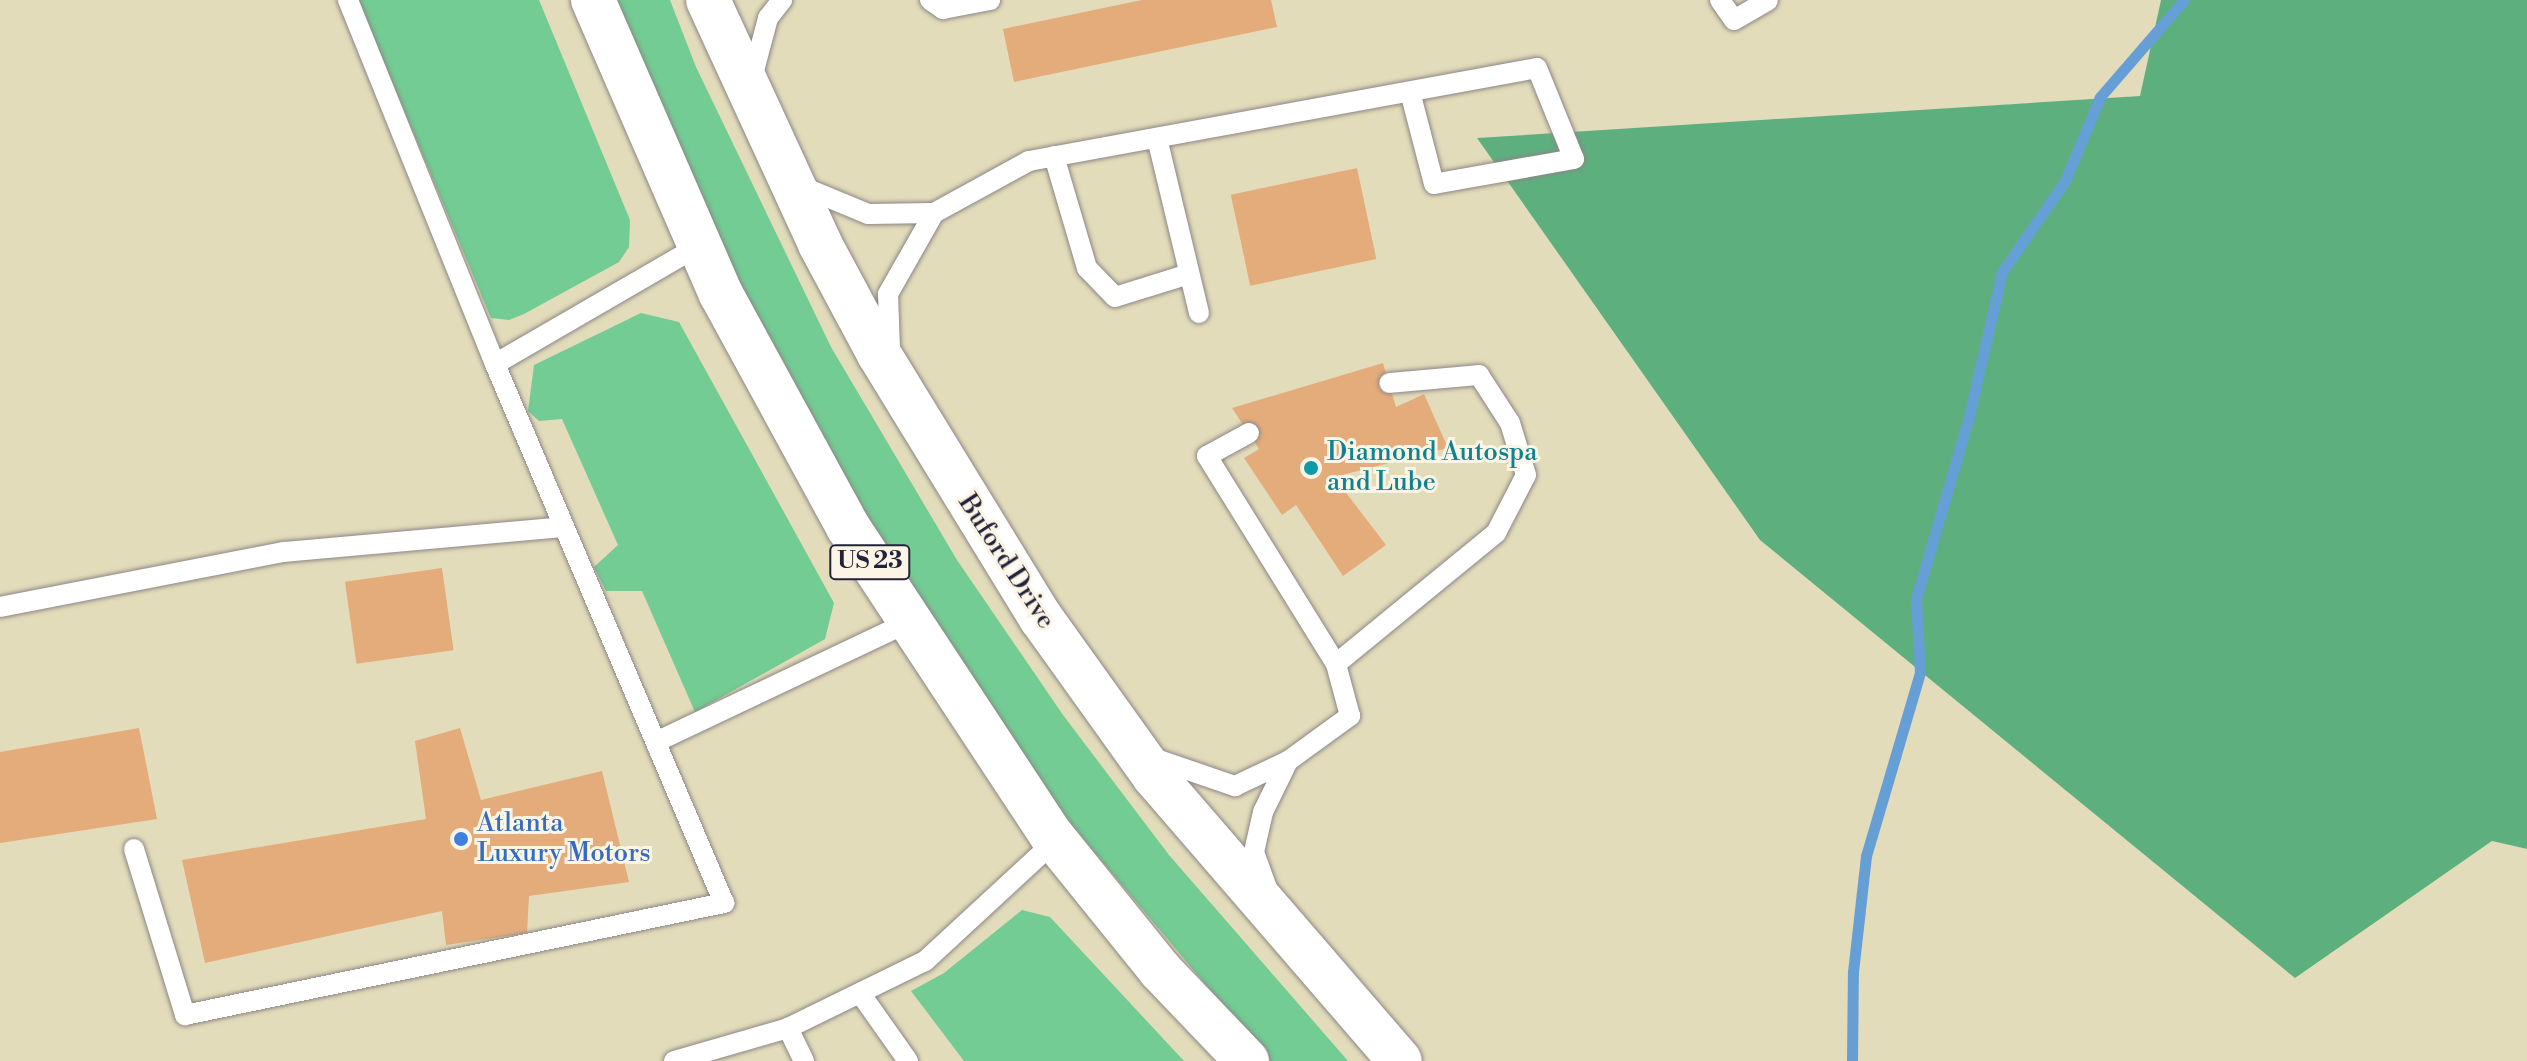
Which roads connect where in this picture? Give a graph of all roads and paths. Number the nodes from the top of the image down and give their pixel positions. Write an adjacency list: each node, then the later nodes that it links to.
1 (348, 0): 18 (lane)
2 (593, 0): 15 (highway, US 23)
3 (708, 0): 10 (highway, Buford Drive)
4 (782, 0): 10 (lane)
5 (930, 0): 6 (lane)
6 (990, 0)
7 (1720, 0): 8 (lane)
8 (1768, 0)
9 (1410, 92): 9 (lane); 11 (lane)
10 (748, 94): 13 (highway, Buford Drive)
11 (1157, 138): 12 (lane); 16 (lane)
12 (1054, 156): 14 (lane); 16 (lane)
13 (790, 182): 14 (lane); 19 (highway, Buford Drive)
14 (934, 213): 19 (lane)
15 (700, 245): 18 (lane); 24 (highway, US 23)
16 (1189, 274): 17 (lane)
17 (1199, 313)
18 (495, 364): 22 (lane)
19 (890, 374): 27 (highway, Buford Drive)
20 (1389, 383): 25 (lane)
21 (1249, 433): 25 (lane)
22 (564, 527): 23 (lane); 26 (lane)
23 (0, 607)
24 (909, 622): 26 (lane); 29 (highway, US 23)
25 (1336, 664): 28 (lane)
26 (656, 742): 30 (lane)
27 (1135, 749): 28 (lane); 31 (highway, Buford Drive)
28 (1288, 761): 31 (lane)
29 (1056, 840): 32 (lane); 37 (highway, US 23)
30 (134, 849)
31 (1280, 925): 38 (highway, Buford Drive)
32 (860, 993): 33 (lane); 36 (lane)
33 (788, 1028): 34 (lane); 35 (lane)
34 (674, 1061)
35 (804, 1061)
36 (908, 1061)
37 (1247, 1061)
38 (1400, 1061)

